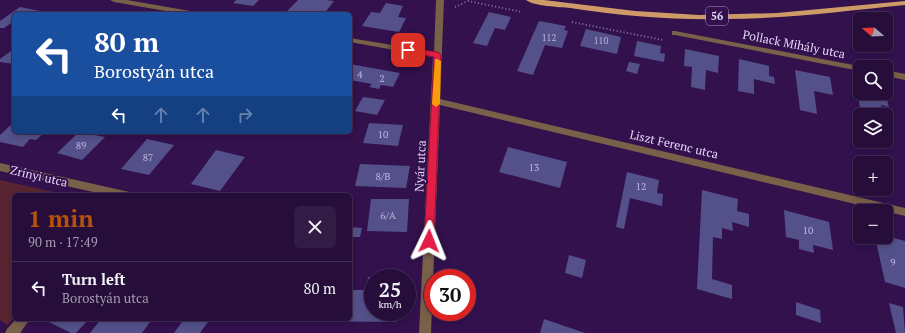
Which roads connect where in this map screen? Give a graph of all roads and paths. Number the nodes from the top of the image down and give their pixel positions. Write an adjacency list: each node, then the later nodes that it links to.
1 (114, 0): 5 (street)
2 (440, 0): 8 (street, Nyár utca)
3 (530, 0): 4 (main road, Pollack Mihály utca / 56)
4 (905, 3)
5 (184, 12)
6 (675, 33): 9 (street, Pollack Mihály utca)
7 (352, 40): 8 (street)
8 (438, 55): 12 (street, Nyár utca)
9 (853, 67)
10 (893, 74): 11 (street)
11 (905, 77)
12 (436, 101): 15 (street, Liszt Ferenc utca); 18 (street, Nyár utca)
13 (0, 167): 14 (street, Zrínyi utca)
14 (116, 193)
15 (905, 212)
16 (22, 321): 17 (street)
17 (11, 333)
18 (425, 333)

